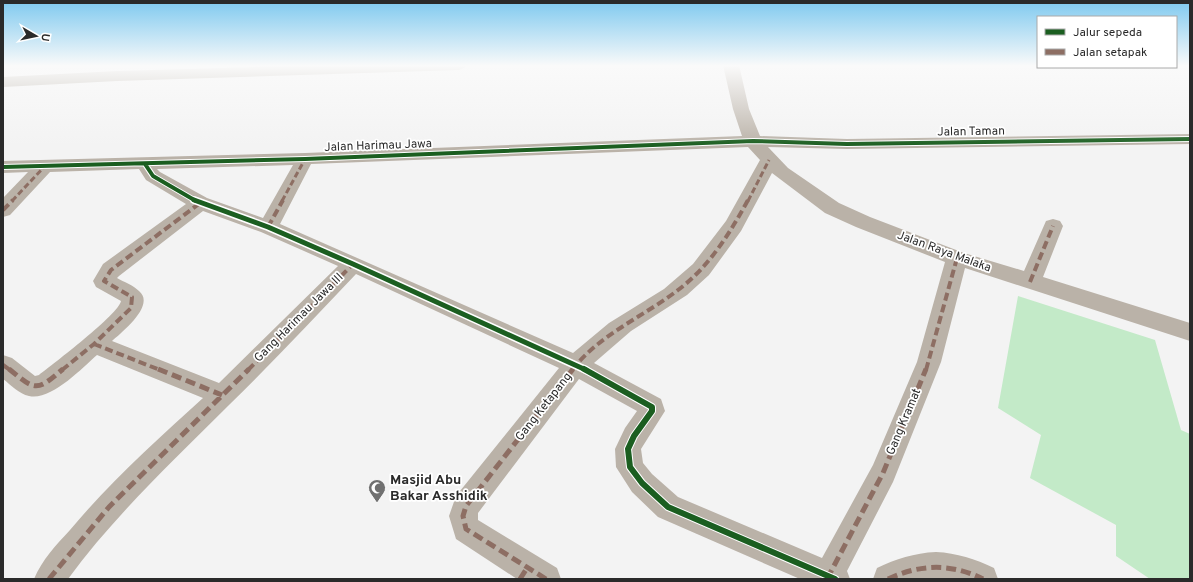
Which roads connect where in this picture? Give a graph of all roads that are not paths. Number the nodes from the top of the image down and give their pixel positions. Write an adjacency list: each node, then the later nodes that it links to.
1 (737, 92): 3 (street, Jalan Raya Malaka)
2 (1190, 139): 3 (street, Jalan Taman)
3 (753, 141): 4 (street, Jalan Harimau Jawa); 5 (street, Jalan Raya Malaka)
4 (306, 159): 6 (street, Jalan Harimau Jawa); 12 (street)
5 (769, 160): 13 (street, Jalan Raya Malaka); 19 (street, Gang Ketapang)
6 (145, 164): 7 (street, Jalan Harimau Jawa); 9 (street, Gang Harimau Jawa III)
7 (45, 166): 8 (street, Jalan Harimau Jawa); 10 (street)
8 (3, 167)
9 (200, 203): 12 (street, Gang Harimau Jawa III); 17 (street)
10 (3, 210)
11 (1053, 226): 15 (street)
12 (268, 227): 14 (street, Gang Harimau Jawa III)
13 (958, 258): 15 (street, Jalan Raya Malaka); 22 (street, Gang Kramat)
14 (353, 264): 19 (street); 20 (street, Gang Harimau Jawa III)
15 (1030, 282): 16 (street, Jalan Raya Malaka)
16 (1190, 332)
17 (94, 344): 18 (street); 20 (street)
18 (3, 365)
19 (576, 365): 21 (street, Gang Ketapang); 22 (street)
20 (222, 395): 23 (street, Gang Harimau Jawa III)
21 (531, 576)
22 (830, 578)
23 (49, 579)
24 (888, 579): 25 (street)
25 (983, 579)

